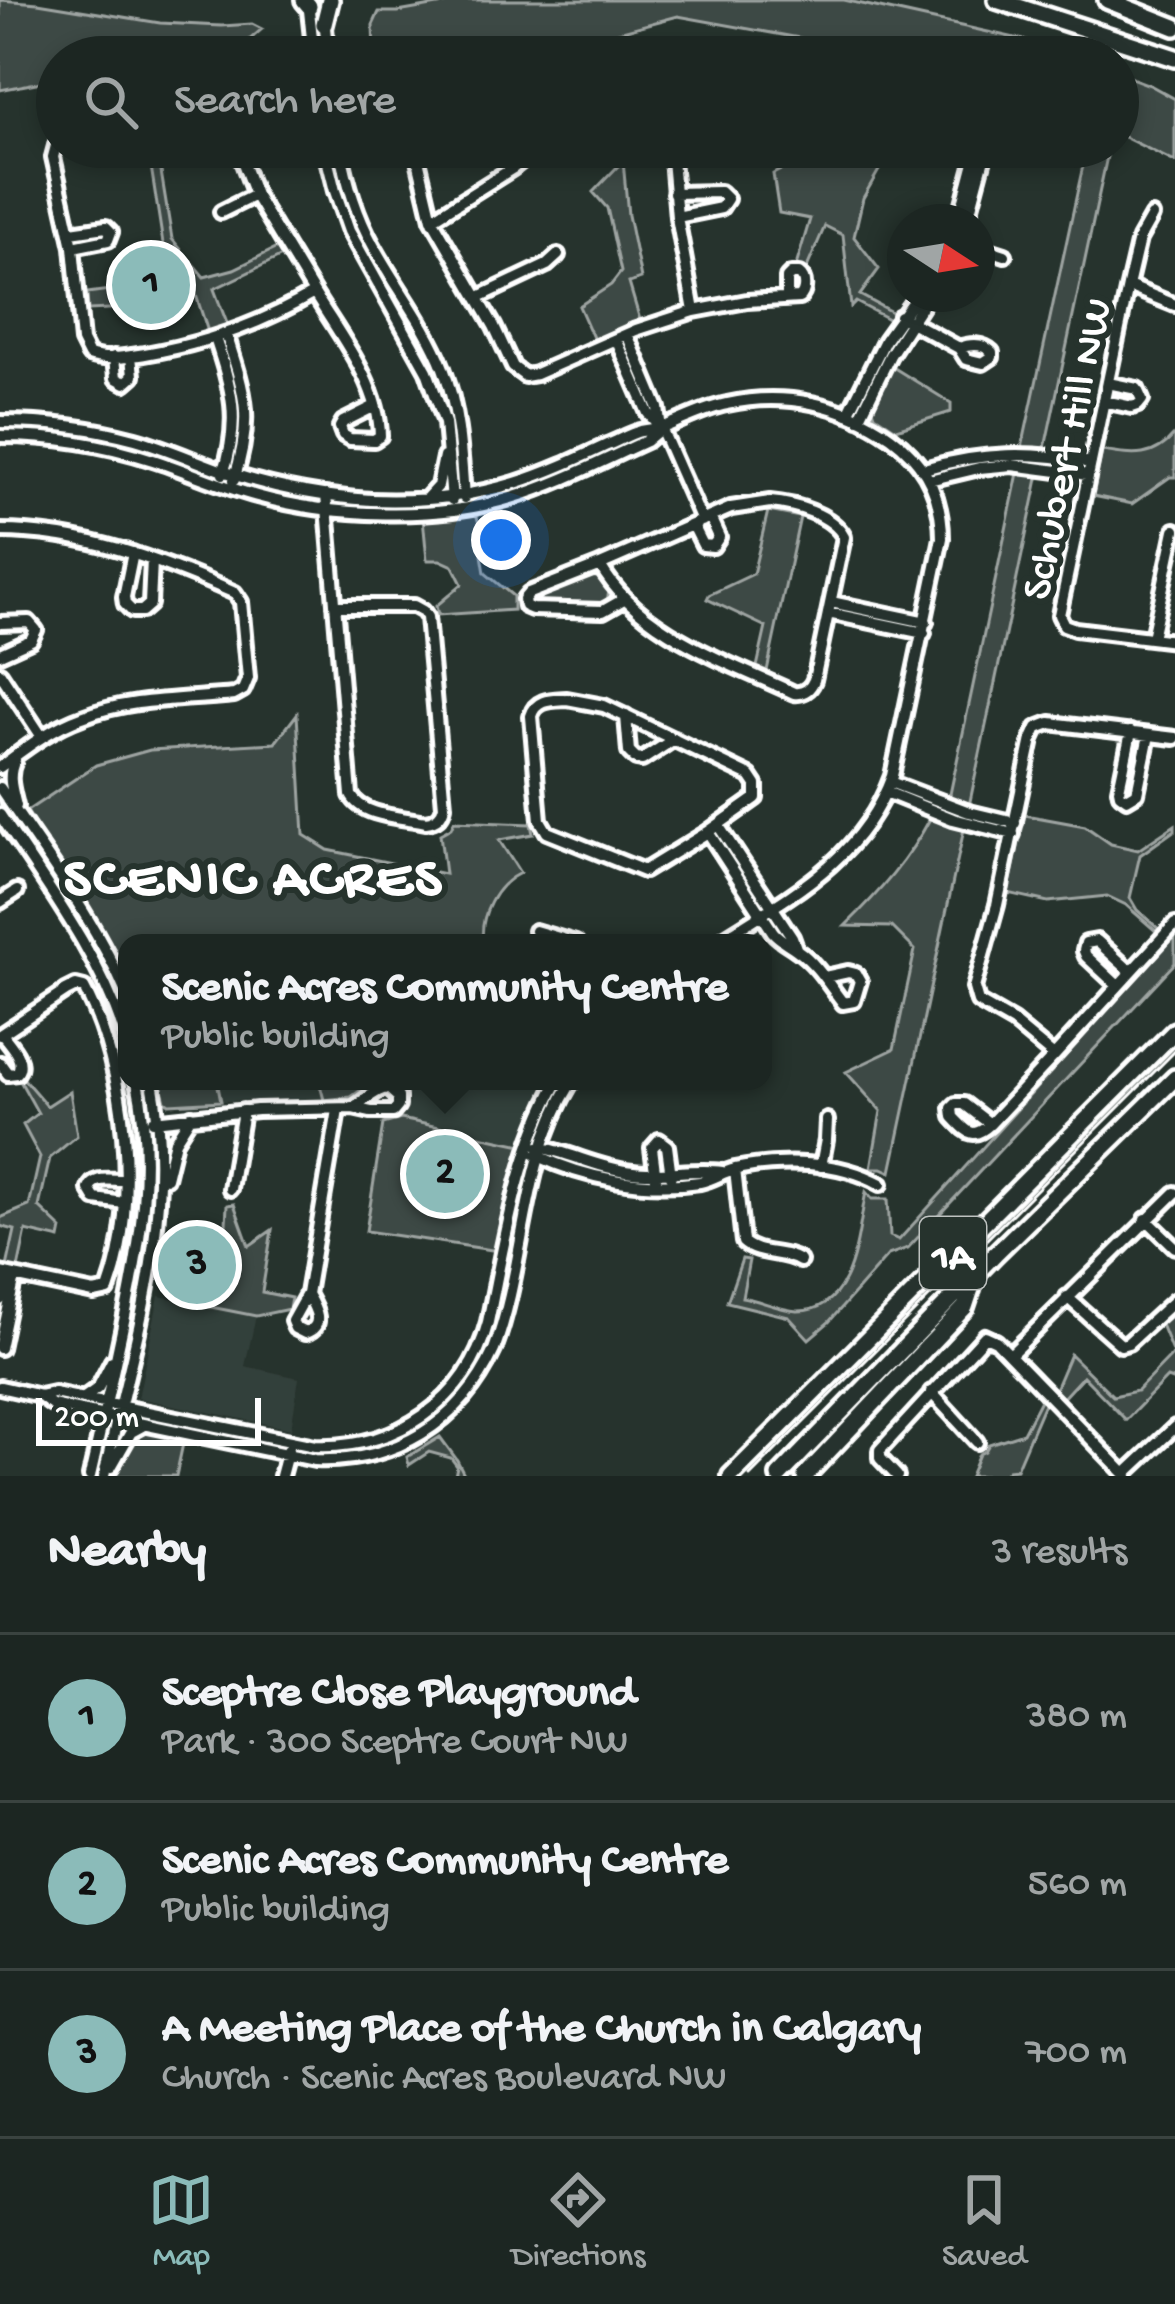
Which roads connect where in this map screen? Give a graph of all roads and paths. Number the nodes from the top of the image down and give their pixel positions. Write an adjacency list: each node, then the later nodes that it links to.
1 (997, 0): 8 (highway)
2 (1107, 0): 5 (highway)
3 (315, 1): 4 (highway); 6 (street)
4 (325, 24): 7 (street)
5 (1175, 27)
6 (314, 36)
7 (326, 36)
8 (1108, 36)
9 (1139, 46): 10 (highway)
10 (1175, 61)
11 (55, 168): 26 (street)
12 (245, 168): 20 (street)
13 (329, 168): 50 (street)
14 (346, 168): 59 (street)
15 (420, 168): 25 (street)
16 (513, 168): 25 (street)
17 (672, 168): 19 (street)
18 (978, 168): 21 (street)
19 (674, 194): 24 (street); 24 (street)
20 (255, 195): 22 (street); 32 (street)
21 (968, 204)
22 (221, 212)
23 (1152, 216): 31 (street)
24 (677, 217): 36 (street)
25 (433, 219): 33 (street)
26 (70, 232): 27 (street); 27 (street)
27 (73, 247): 44 (street)
28 (995, 252): 30 (street)
29 (558, 255): 33 (street)
30 (1006, 255)
31 (1129, 286): 35 (street, Schubert Hill NW); 45 (street, Schubert Hill NW)
32 (314, 292): 40 (street); 47 (street)
33 (479, 297): 41 (street)
34 (787, 299): 36 (street)
35 (1175, 304)
36 (694, 310): 41 (street)
37 (909, 312): 39 (street)
38 (912, 312): 39 (street)
39 (906, 319): 42 (street); 48 (street)
40 (220, 336): 43 (street); 54 (street)
41 (621, 336): 51 (street)
42 (959, 348)
43 (131, 356): 44 (street); 44 (street)
44 (114, 357)
45 (1108, 382): 46 (street, Schubert Hill NW); 46 (street)
46 (1104, 401): 53 (street, Schubert Hill NW)
47 (375, 406)
48 (854, 416): 51 (street); 55 (street)
49 (0, 422): 54 (street)
50 (445, 423): 58 (street); 59 (street)
51 (662, 428): 59 (street); 61 (street)
52 (0, 436): 56 (street)
53 (1089, 469): 55 (street); 72 (street, Schubert Hill NW)
54 (230, 473): 56 (street); 57 (street)
55 (927, 474): 71 (street)
56 (226, 487): 60 (street)
57 (326, 496): 58 (street); 60 (street)
58 (426, 499): 59 (street)
59 (458, 502): 60 (street)
60 (327, 510): 68 (street)
61 (702, 521): 66 (street); 69 (street)
62 (0, 531): 64 (street)
63 (1174, 538): 72 (street)
64 (133, 553): 65 (street); 65 (street)
65 (152, 560): 79 (street)
66 (600, 566): 67 (street); 67 (street)
67 (624, 599): 69 (street)
68 (335, 605): 68 (street)
69 (829, 607): 71 (street)
70 (0, 622): 74 (street)
71 (925, 628): 84 (street)
72 (1152, 638): 73 (street, Schubert Hill NW)
73 (1175, 641)
74 (0, 655)
75 (0, 673): 79 (street)
76 (626, 716): 81 (street); 81 (street); 88 (street)
77 (1131, 732): 78 (street); 78 (street); 89 (street)
78 (1150, 735): 80 (street)
79 (42, 737): 82 (street)
80 (1175, 738)
81 (674, 739): 88 (street)
82 (20, 752): 83 (street); 87 (street)
83 (0, 767)
84 (888, 787): 89 (street); 92 (street)
85 (0, 788): 87 (street)
86 (0, 814): 101 (street)
87 (19, 817): 98 (street)
88 (713, 828): 92 (street)
89 (1014, 829): 104 (street)
90 (17, 891): 91 (street)
91 (0, 902)
92 (766, 911): 96 (street); 99 (street)
93 (1175, 924): 97 (street)
94 (535, 931): 95 (street)
95 (545, 934)
96 (730, 934)
97 (1130, 972): 100 (street); 100 (street)
98 (118, 976)
99 (825, 977)
100 (1118, 986): 104 (street)
101 (118, 1015)
102 (1175, 1031): 160 (highway, 1A)
103 (1, 1035): 105 (street); 123 (street)
104 (1054, 1056): 118 (street)
105 (0, 1063)
106 (1175, 1081): 134 (highway, 1A)
107 (139, 1090): 117 (street)
108 (153, 1090): 115 (street)
109 (553, 1090): 119 (street)
110 (567, 1090): 119 (street)
111 (353, 1108): 112 (street)
112 (338, 1110): 113 (street); 137 (street)
113 (243, 1111): 114 (street); 126 (street)
114 (191, 1116): 115 (street); 127 (street)
115 (158, 1120): 117 (street); 127 (street)
116 (827, 1120): 120 (street)
117 (144, 1121): 142 (street)
118 (990, 1124)
119 (536, 1150): 124 (street); 135 (street); 136 (street)
120 (820, 1166): 121 (street); 125 (street)
121 (729, 1171): 122 (street); 132 (street)
122 (672, 1179): 124 (street); 124 (street)
123 (125, 1180): 129 (street); 129 (street)
124 (657, 1180)
125 (881, 1184)
126 (230, 1190)
127 (160, 1192): 149 (street)
128 (1175, 1193): 130 (street)
129 (124, 1203): 133 (street)
130 (1146, 1219): 131 (street); 138 (street)
131 (1175, 1247)
132 (800, 1261)
133 (7, 1275): 139 (street); 141 (street)
134 (975, 1275): 146 (highway); 161 (highway, 1A)
135 (495, 1288): 136 (street); 152 (street)
136 (509, 1292): 154 (street)
137 (307, 1294)
138 (1067, 1297): 140 (street); 143 (street)
139 (0, 1300)
140 (1175, 1300)
141 (0, 1348)
142 (117, 1354): 148 (street); 149 (street)
143 (1010, 1355): 145 (street); 155 (street)
144 (0, 1387): 147 (street)
145 (931, 1392): 153 (street); 164 (street)
146 (883, 1395): 162 (highway); 163 (highway)
147 (40, 1396): 148 (street); 149 (street)
148 (83, 1399): 149 (street)
149 (112, 1412): 150 (street); 152 (street); 156 (street); 157 (street)
150 (143, 1426): 154 (street); 157 (street)
151 (1175, 1427): 155 (street)
152 (293, 1442): 154 (street)
153 (977, 1442)
154 (291, 1456): 158 (street); 159 (street)
155 (1126, 1475)
156 (91, 1476)
157 (106, 1476)
158 (281, 1476)
159 (293, 1476)
160 (731, 1476)
161 (778, 1476)
162 (806, 1476)
163 (817, 1476)
164 (897, 1476)

